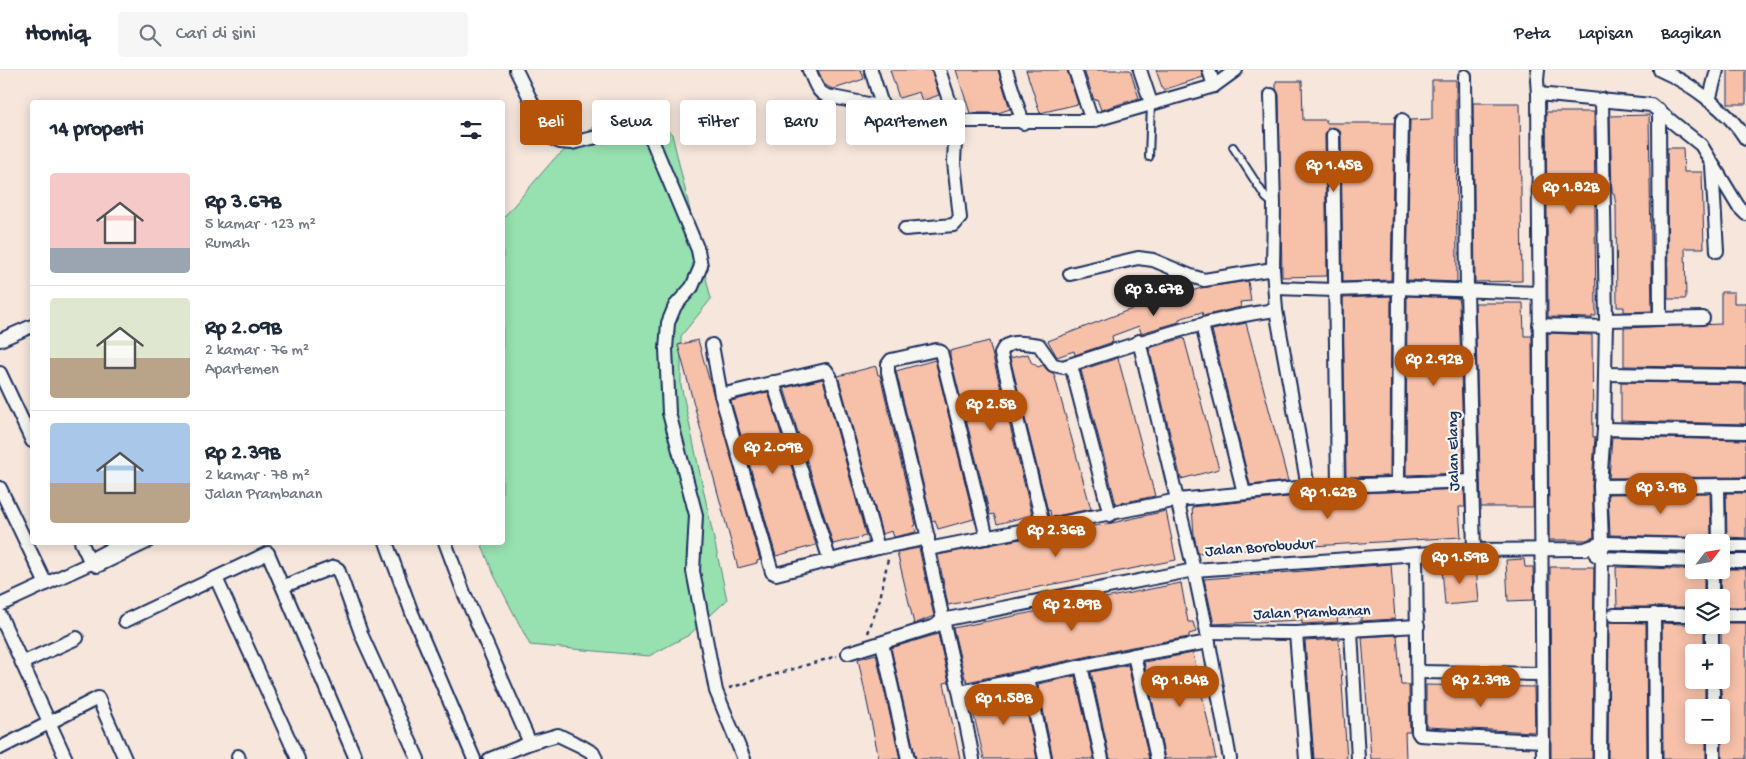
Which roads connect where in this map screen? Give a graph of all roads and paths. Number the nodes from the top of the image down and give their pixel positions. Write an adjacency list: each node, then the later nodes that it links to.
1 (516, 70): 127 (street)
2 (809, 70): 18 (street)
3 (871, 70): 19 (street)
4 (939, 70): 20 (street)
5 (1006, 70): 27 (street)
6 (1075, 70): 26 (street)
7 (1140, 70): 22 (street)
8 (1209, 70): 14 (street)
9 (1236, 70): 14 (street)
10 (1660, 70): 21 (street)
11 (1717, 70): 21 (street)
12 (1538, 75): 15 (street)
13 (1465, 76): 43 (street, Jalan Elang)
14 (1214, 86): 22 (street)
15 (1538, 94): 17 (street); 44 (street)
16 (1271, 95): 34 (street)
17 (1602, 99): 23 (street); 48 (street)
18 (848, 100)
19 (880, 100)
20 (949, 100)
21 (1709, 101): 29 (street)
22 (1151, 103): 26 (street); 32 (lane)
23 (1659, 110): 33 (street); 46 (street)
24 (1402, 120): 41 (street)
25 (965, 121): 27 (street)
26 (1092, 121): 27 (street)
27 (1023, 123)
28 (1333, 135): 42 (street)
29 (1746, 139)
30 (955, 145): 36 (street)
31 (1233, 147): 34 (lane)
32 (1150, 157)
33 (1711, 160): 35 (street); 37 (street)
34 (1274, 205): 38 (street)
35 (1746, 214)
36 (905, 229)
37 (1717, 251)
38 (1273, 270): 39 (street); 40 (street)
39 (1070, 274)
40 (1276, 288): 42 (street); 45 (street)
41 (1399, 288): 42 (street); 43 (street); 65 (street)
42 (1334, 290): 68 (street)
43 (1467, 290): 44 (street); 64 (street, Jalan Elang)
44 (1539, 293): 50 (street)
45 (1276, 310): 49 (street); 70 (street)
46 (1660, 318): 47 (street); 48 (street)
47 (1703, 318)
48 (1606, 324): 50 (street); 57 (street)
49 (1202, 325): 53 (street); 72 (street)
50 (1539, 325): 90 (street)
51 (30, 327): 52 (street)
52 (0, 340)
53 (1139, 341): 55 (street); 73 (street)
54 (712, 345): 60 (street)
55 (1071, 365): 74 (street); 75 (street)
56 (0, 373): 63 (street)
57 (1606, 374): 58 (street); 61 (street)
58 (1746, 376)
59 (773, 382): 60 (street); 89 (street); 96 (street)
60 (721, 395): 96 (street)
61 (1604, 429): 62 (street); 69 (street)
62 (1746, 432)
63 (30, 437)
64 (1472, 481): 65 (street); 92 (street, Jalan Elang)
65 (1398, 482): 68 (street)
66 (1718, 484): 67 (street); 69 (street); 76 (street)
67 (1746, 485)
68 (1338, 486): 70 (street)
69 (1600, 486): 78 (street)
70 (1308, 487): 72 (street)
71 (0, 488): 102 (street)
72 (1244, 493): 73 (street)
73 (1178, 500): 74 (street); 100 (street)
74 (1110, 515): 75 (street)
75 (1044, 528): 77 (street)
76 (1719, 534)
77 (986, 538): 79 (street); 79 (street)
78 (1602, 542): 86 (street); 91 (street); 94 (street)
79 (928, 544): 85 (street); 111 (street)
80 (82, 545): 99 (street)
81 (118, 545): 99 (street)
82 (140, 545): 99 (street)
83 (387, 545): 140 (street)
84 (446, 545): 131 (street)
85 (891, 545): 89 (street); 116 (path)
86 (1685, 545)
87 (1730, 546): 88 (street)
88 (1746, 546)
89 (878, 548): 96 (street)
90 (1541, 549): 91 (street, Jalan Borobudur); 92 (street, Jalan Borobudur); 125 (street)
91 (1585, 549): 94 (street)
92 (1474, 550): 93 (street, Jalan Borobudur)
93 (1416, 555): 100 (street, Jalan Borobudur); 113 (street)
94 (1601, 558): 95 (street); 153 (street)
95 (1685, 560)
96 (830, 561)
97 (1730, 561): 98 (street)
98 (1746, 561)
99 (91, 563): 102 (street)
100 (1194, 570): 111 (street, Jalan Borobudur); 117 (street)
101 (216, 578): 103 (street); 112 (street); 137 (street)
102 (46, 584): 104 (street)
103 (284, 586): 138 (street); 139 (street)
104 (0, 605)
105 (1654, 614): 107 (street); 108 (street); 154 (street)
106 (0, 615): 122 (street)
107 (1614, 615)
108 (1685, 615)
109 (1730, 615): 110 (street)
110 (1746, 615)
111 (942, 620): 119 (street, Jalan Borobudur); 128 (street)
112 (125, 621)
113 (1418, 626): 114 (street, Jalan Prambanan); 124 (street)
114 (1351, 630): 115 (street, Jalan Prambanan); 151 (street)
115 (1296, 633): 117 (street, Jalan Prambanan); 150 (street)
116 (867, 634)
117 (1208, 637): 121 (street, Jalan Prambanan); 149 (street)
118 (77, 638): 122 (street)
119 (882, 643): 120 (street, Jalan Borobudur); 144 (street)
120 (848, 653): 127 (path)
121 (1134, 655): 123 (street, Jalan Prambanan); 148 (street)
122 (22, 663): 129 (street)
123 (1081, 666): 126 (street, Jalan Prambanan); 147 (street)
124 (1418, 672): 125 (street); 130 (street)
125 (1541, 674): 130 (street)
126 (1028, 678): 128 (street, Jalan Prambanan); 146 (street)
127 (716, 691): 143 (street)
128 (960, 692): 145 (street)
129 (49, 723): 133 (street); 135 (street); 136 (street)
130 (1543, 741): 152 (street)
131 (530, 743): 141 (street); 142 (street)
132 (1714, 744): 155 (street)
133 (0, 747): 134 (street)
134 (6, 759)
135 (66, 759)
136 (125, 759)
137 (298, 759)
138 (356, 759)
139 (418, 759)
140 (474, 759)
141 (490, 759)
142 (596, 759)
143 (744, 759)
144 (908, 759)
145 (973, 759)
146 (1045, 759)
147 (1102, 759)
148 (1157, 759)
149 (1230, 759)
150 (1306, 759)
151 (1358, 759)
152 (1543, 759)
153 (1600, 759)
154 (1655, 759)
155 (1714, 759)

